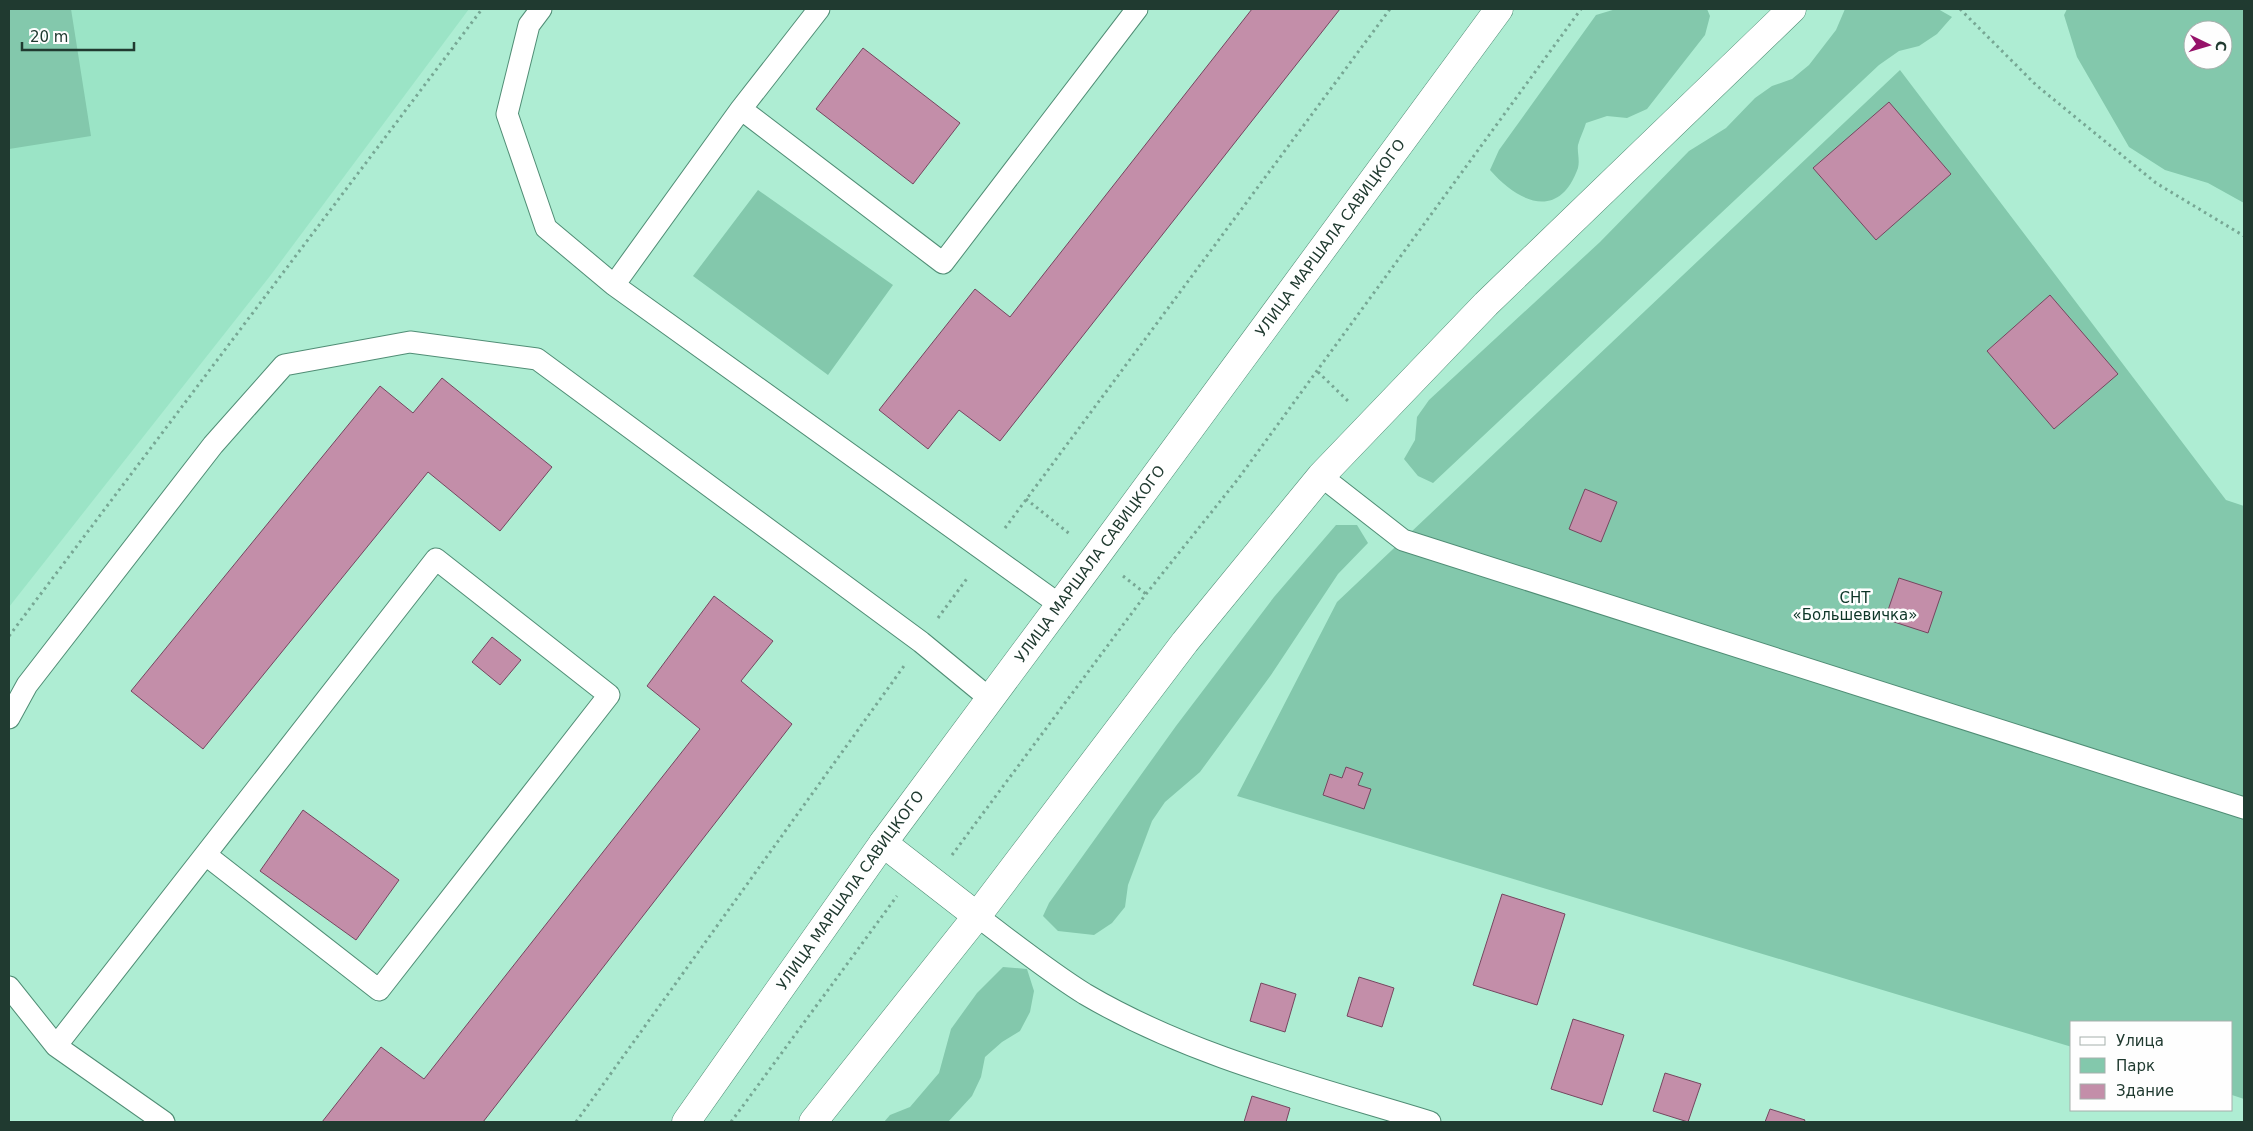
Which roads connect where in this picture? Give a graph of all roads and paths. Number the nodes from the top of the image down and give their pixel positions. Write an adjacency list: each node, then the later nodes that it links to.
1 (482, 9): 14 (path)
2 (541, 9): 11 (lane)
3 (819, 9): 9 (lane)
4 (1137, 9): 9 (lane)
5 (1499, 9): 13 (street, УЛИЦА МАРШАЛА САВИЦКОГО)
6 (1581, 9): 20 (path)
7 (1792, 9): 12 (street)
8 (1960, 9): 10 (path)
9 (741, 109): 11 (lane)
10 (2244, 236)
11 (614, 285): 13 (lane)
12 (1321, 476): 17 (lane); 21 (street)
13 (1060, 606): 15 (street, УЛИЦА МАРШАЛА САВИЦКОГО)
14 (9, 636)
15 (989, 698): 16 (lane); 18 (street, УЛИЦА МАРШАЛА САВИЦКОГО)
16 (9, 718)
17 (2244, 808)
18 (882, 843): 20 (street); 25 (street, УЛИЦА МАРШАЛА САВИЦКОГО)
19 (206, 855): 19 (lane); 23 (lane)
20 (924, 875): 21 (street); 26 (path)
21 (977, 916): 27 (street); 28 (lane)
22 (9, 987): 23 (lane)
23 (56, 1046): 24 (lane)
24 (164, 1122)
25 (686, 1122)
26 (731, 1122)
27 (812, 1122)
28 (1430, 1122)

